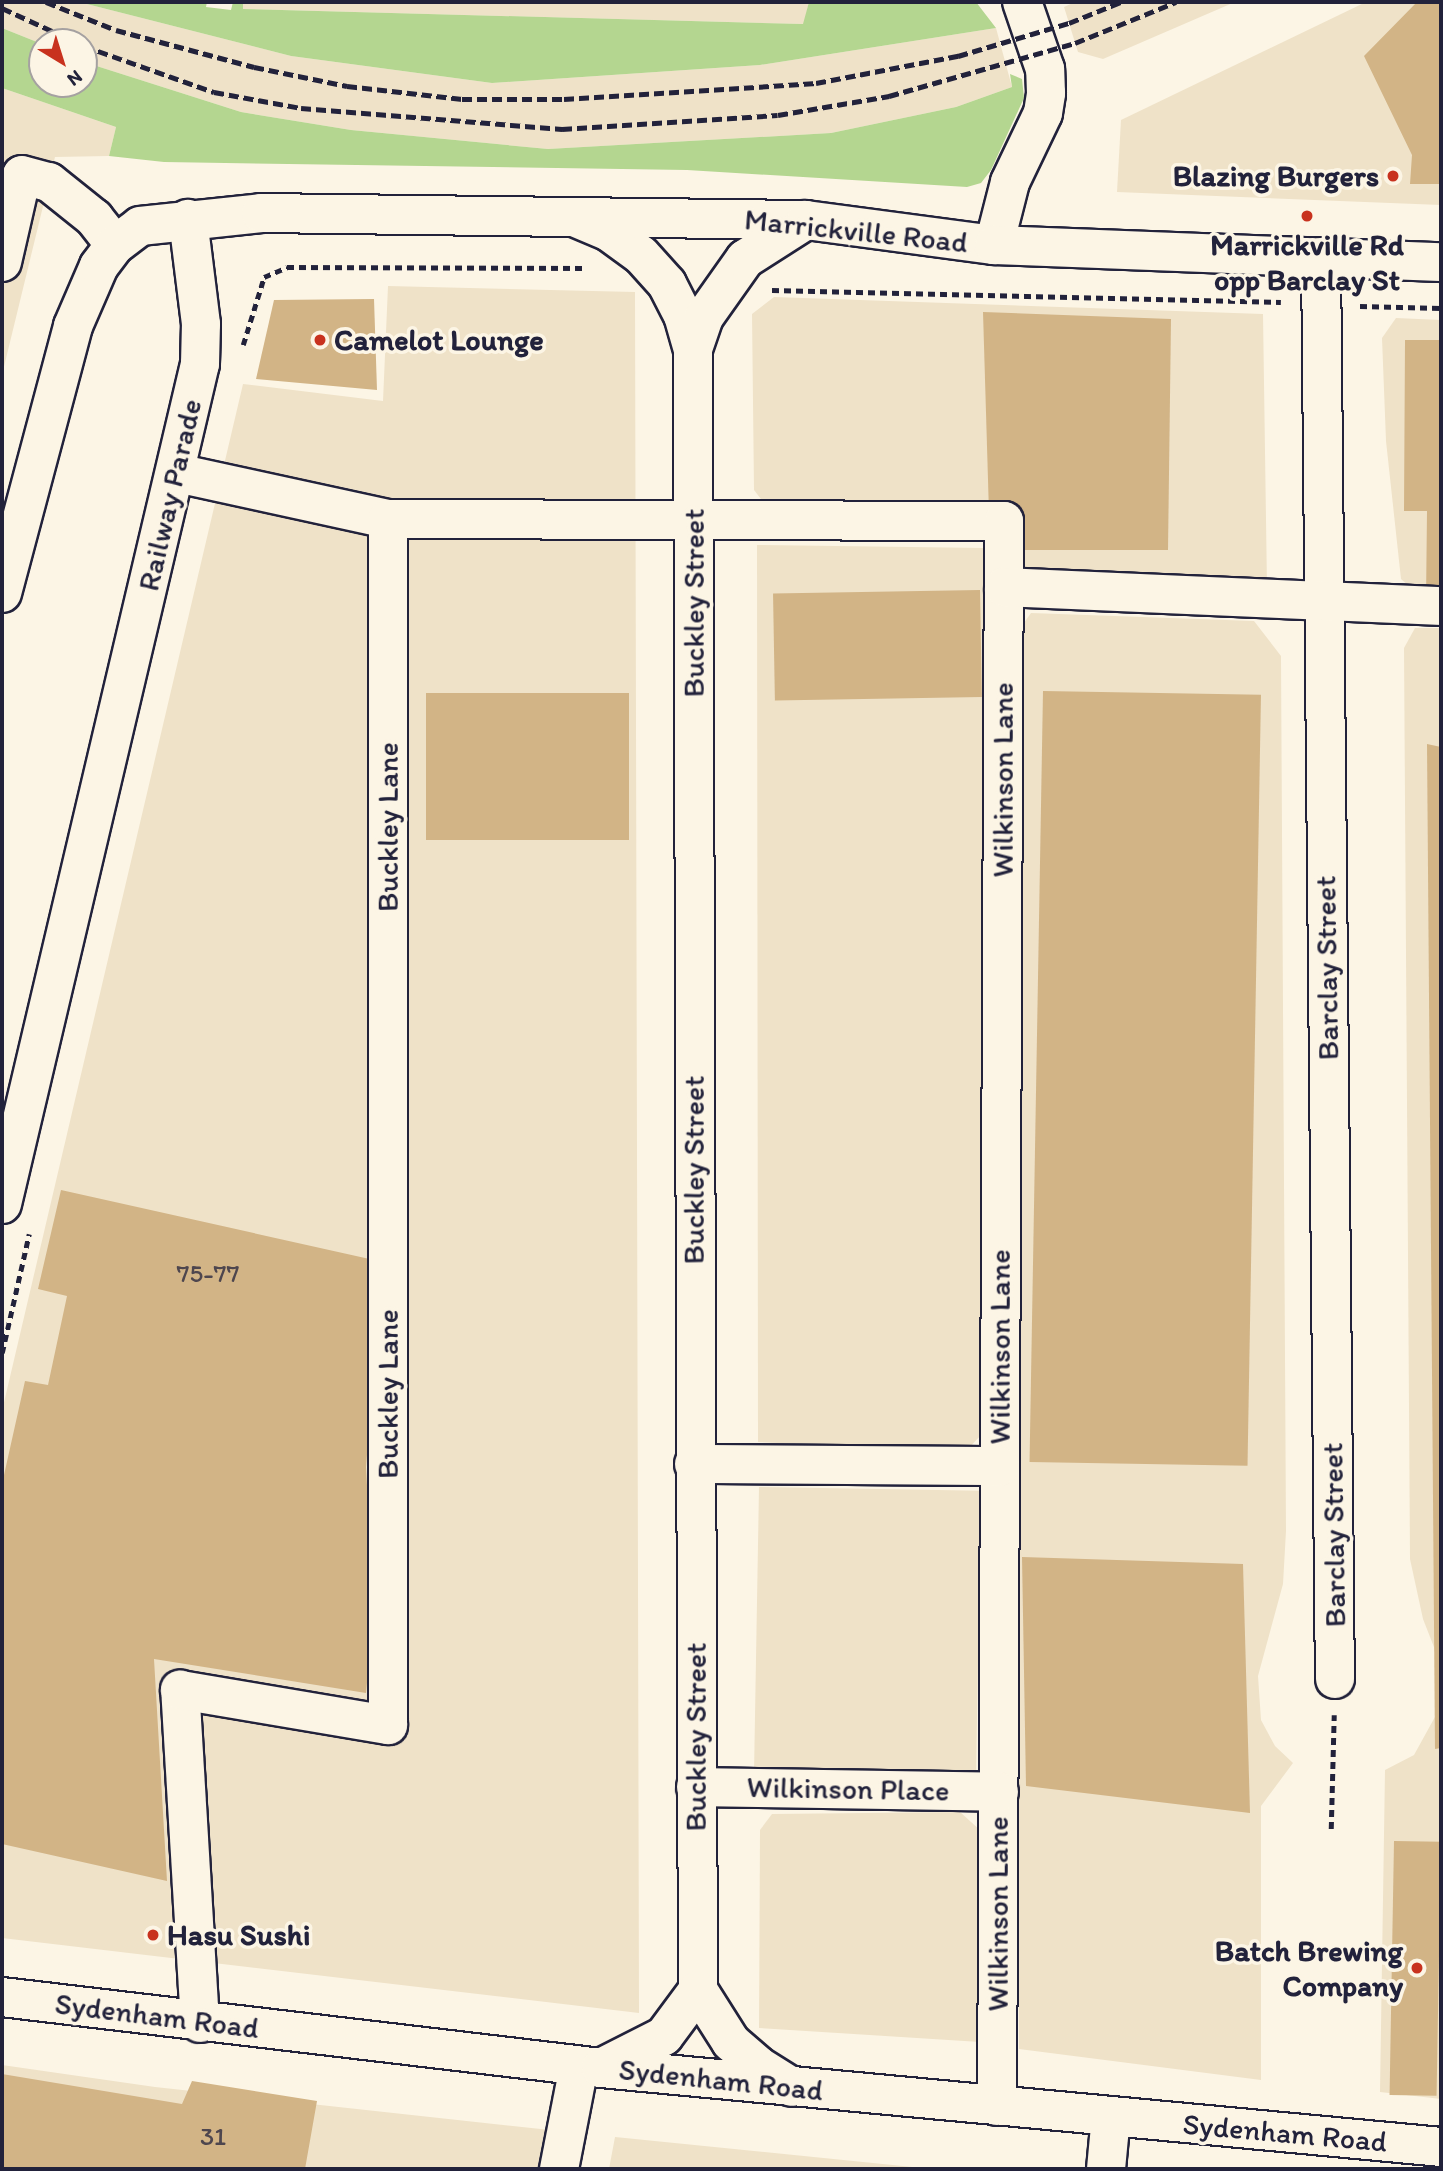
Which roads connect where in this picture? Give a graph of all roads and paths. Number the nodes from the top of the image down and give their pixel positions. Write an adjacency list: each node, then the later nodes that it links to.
1 (1022, 2): 6 (main road)
2 (574, 217): 3 (main road, Marrickville Road); 4 (main road, Marrickville Road); 16 (main road, Buckley Street)
3 (188, 219): 5 (main road); 17 (main road, Railway Parade)
4 (806, 220): 6 (main road, Marrickville Road); 16 (main road, Buckley Street)
5 (115, 245): 8 (main road); 21 (main road)
6 (995, 245): 7 (main road, Marrickville Road)
7 (1321, 257): 9 (main road, Marrickville Road); 22 (main road, Barclay Street)
8 (2, 261)
9 (1441, 262)
10 (592, 268): 11 (path)
11 (264, 277)
12 (757, 289): 13 (path)
13 (1287, 303)
14 (1368, 306): 15 (path)
15 (1441, 308)
16 (693, 349): 19 (main road, Buckley Street)
17 (177, 473): 18 (main road); 24 (main road, Railway Parade)
18 (388, 519): 19 (main road); 33 (main road, Buckley Lane)
19 (695, 522): 20 (main road, Wilkinson Lane); 25 (main road, Buckley Street)
20 (1004, 587): 22 (main road); 26 (main road, Wilkinson Lane)
21 (2, 593)
22 (1323, 603): 23 (main road); 27 (main road, Barclay Street)
23 (1441, 606)
24 (2, 1204)
25 (694, 1464): 26 (main road); 28 (main road, Buckley Street)
26 (1000, 1466): 29 (main road, Wilkinson Lane)
27 (1335, 1679): 30 (path)
28 (696, 1787): 29 (main road, Wilkinson Place); 31 (main road, Buckley Street)
29 (999, 1792): 36 (main road, Wilkinson Lane)
30 (1331, 1829)
31 (698, 1990): 34 (main road); 35 (main road)
32 (2, 1997): 33 (main road, Sydenham Road)
33 (200, 2023): 34 (main road, Sydenham Road)
34 (590, 2067): 35 (main road, Sydenham Road); 39 (main road)
35 (792, 2087): 36 (main road, Sydenham Road)
36 (997, 2106): 37 (main road, Sydenham Road)
37 (1111, 2116): 38 (main road, Sydenham Road); 40 (main road)
38 (1441, 2147)
39 (559, 2169)
40 (1106, 2169)

